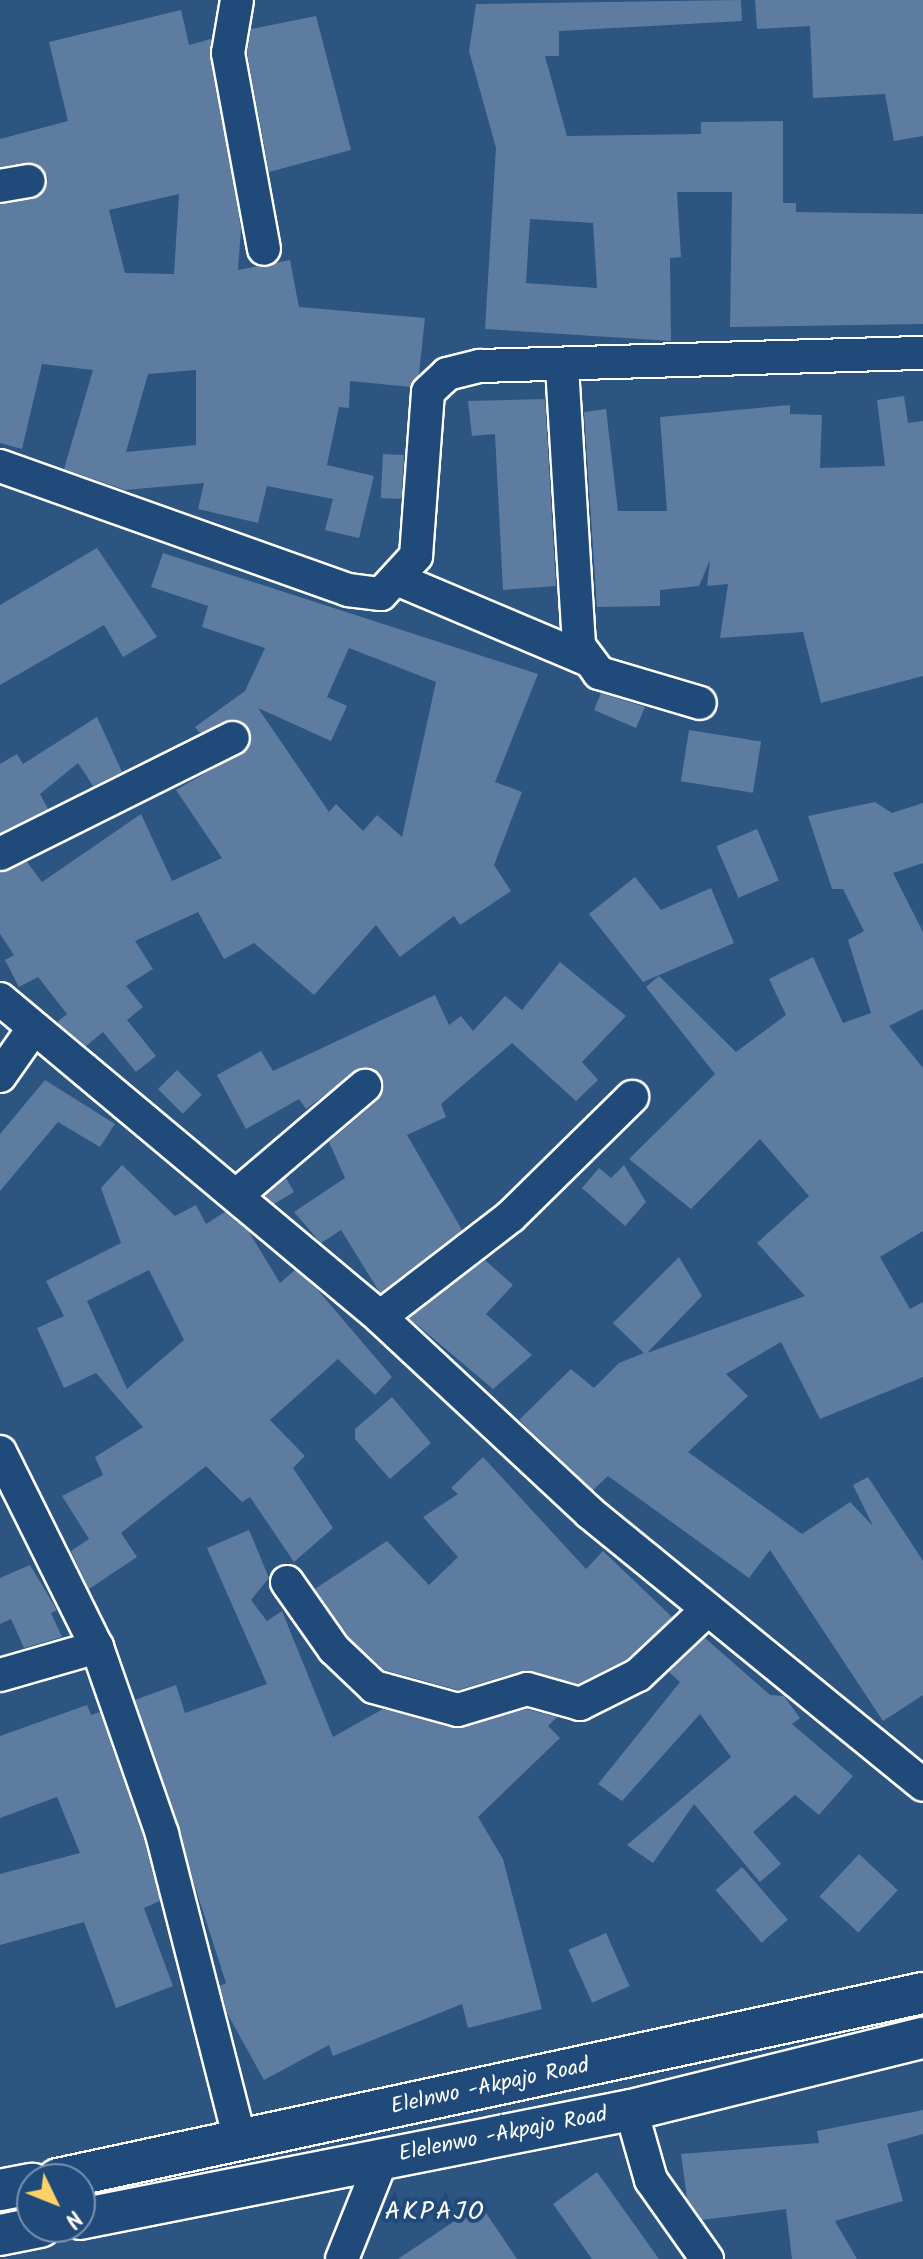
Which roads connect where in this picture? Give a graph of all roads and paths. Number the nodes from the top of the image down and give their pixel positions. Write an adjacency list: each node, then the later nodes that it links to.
1 (237, 0): 2 (street)
2 (264, 249)
3 (923, 353): 4 (street)
4 (562, 367): 6 (street); 7 (street)
5 (0, 466): 6 (street)
6 (399, 580): 7 (street)
7 (586, 659): 8 (street)
8 (700, 703)
9 (233, 738): 10 (street)
10 (0, 854)
11 (0, 999): 12 (street)
12 (33, 1029): 13 (street); 16 (street)
13 (0, 1076)
14 (365, 1086): 16 (street)
15 (632, 1097): 17 (street)
16 (238, 1194): 17 (street)
17 (380, 1317): 20 (street)
18 (0, 1452): 21 (street)
19 (287, 1582): 20 (street)
20 (707, 1610): 23 (street)
21 (97, 1647): 22 (street); 27 (street)
22 (0, 1675)
23 (923, 1785)
24 (923, 1993): 27 (main road, Elelnwo -Akpajo Road)
25 (923, 2038): 26 (main road, Elelenwo -Akpajo Road)
26 (631, 2110): 28 (main road, Elelenwo -Akpajo Road); 32 (street)
27 (241, 2143): 29 (main road, Elelnwo -Akpajo Road)
28 (382, 2159): 30 (main road, Elelenwo -Akpajo Road); 31 (street)
29 (96, 2172)
30 (96, 2216)
31 (342, 2259)
32 (707, 2259)

